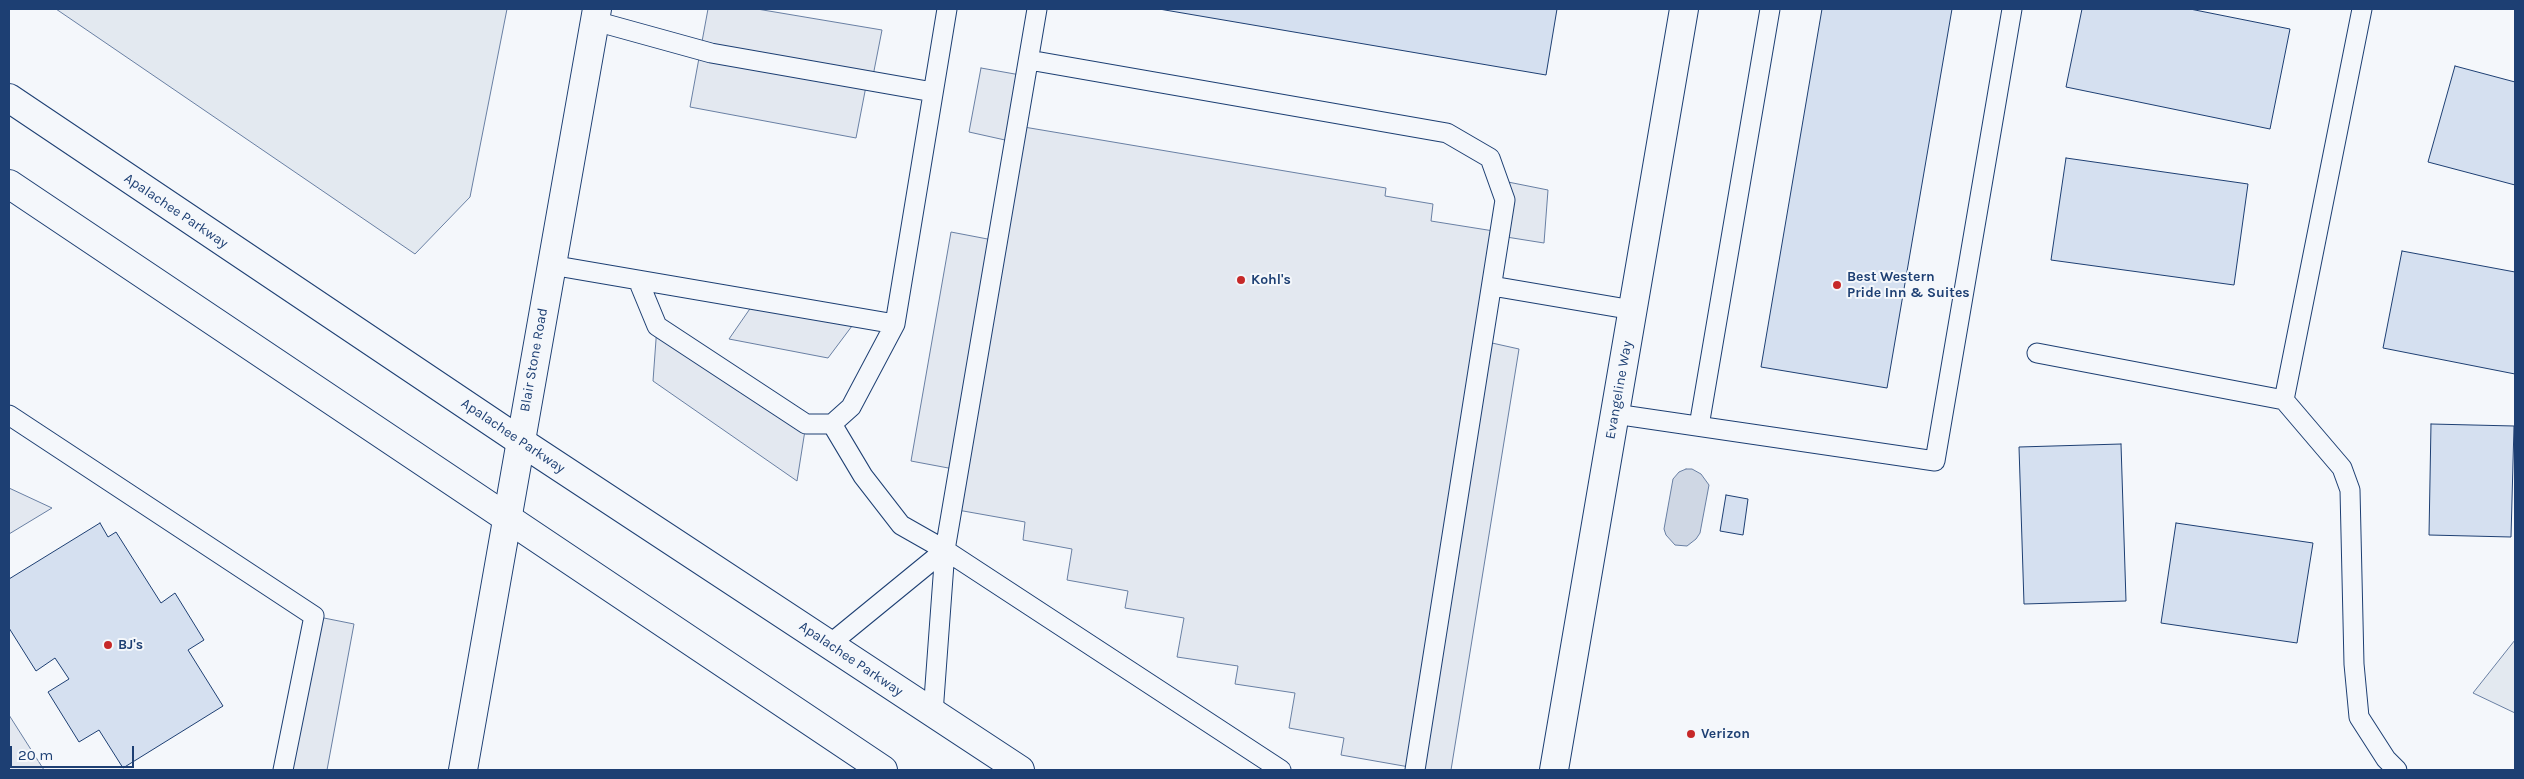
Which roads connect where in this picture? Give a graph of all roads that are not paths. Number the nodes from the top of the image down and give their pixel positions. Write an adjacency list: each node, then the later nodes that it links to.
1 (947, 9): 9 (lane)
2 (1037, 9): 8 (lane)
3 (1684, 9): 15 (main road, Evangeline Way)
4 (1770, 9): 22 (lane)
5 (2012, 9): 22 (lane)
6 (2362, 9): 18 (lane)
7 (596, 15): 9 (lane); 12 (main road, Blair Stone Road)
8 (1029, 60): 14 (lane); 25 (lane)
9 (934, 92): 16 (lane)
10 (9, 98): 23 (main road, Apalachee Parkway)
11 (9, 184): 24 (main road)
12 (551, 265): 13 (lane); 23 (main road, Blair Stone Road)
13 (638, 280): 16 (lane); 21 (lane)
14 (1492, 286): 15 (lane); 33 (lane)
15 (1633, 310): 19 (main road, Evangeline Way)
16 (895, 324): 21 (lane)
17 (2037, 353): 18 (lane)
18 (2284, 400): 35 (lane)
19 (1615, 414): 22 (lane); 34 (main road, Evangeline Way)
20 (9, 415): 28 (lane)
21 (832, 424): 25 (lane)
22 (1699, 426)
23 (520, 441): 24 (main road, Blair Stone Road); 26 (main road, Apalachee Parkway)
24 (507, 517): 29 (main road, Blair Stone Road); 30 (main road)
25 (945, 550): 26 (lane); 27 (lane); 32 (lane)
26 (830, 644): 27 (main road, Apalachee Parkway)
27 (933, 713): 31 (main road, Apalachee Parkway)
28 (284, 770)
29 (462, 770)
30 (883, 770)
31 (1020, 770)
32 (1282, 770)
33 (1415, 770)
34 (1554, 770)
35 (2397, 770)

